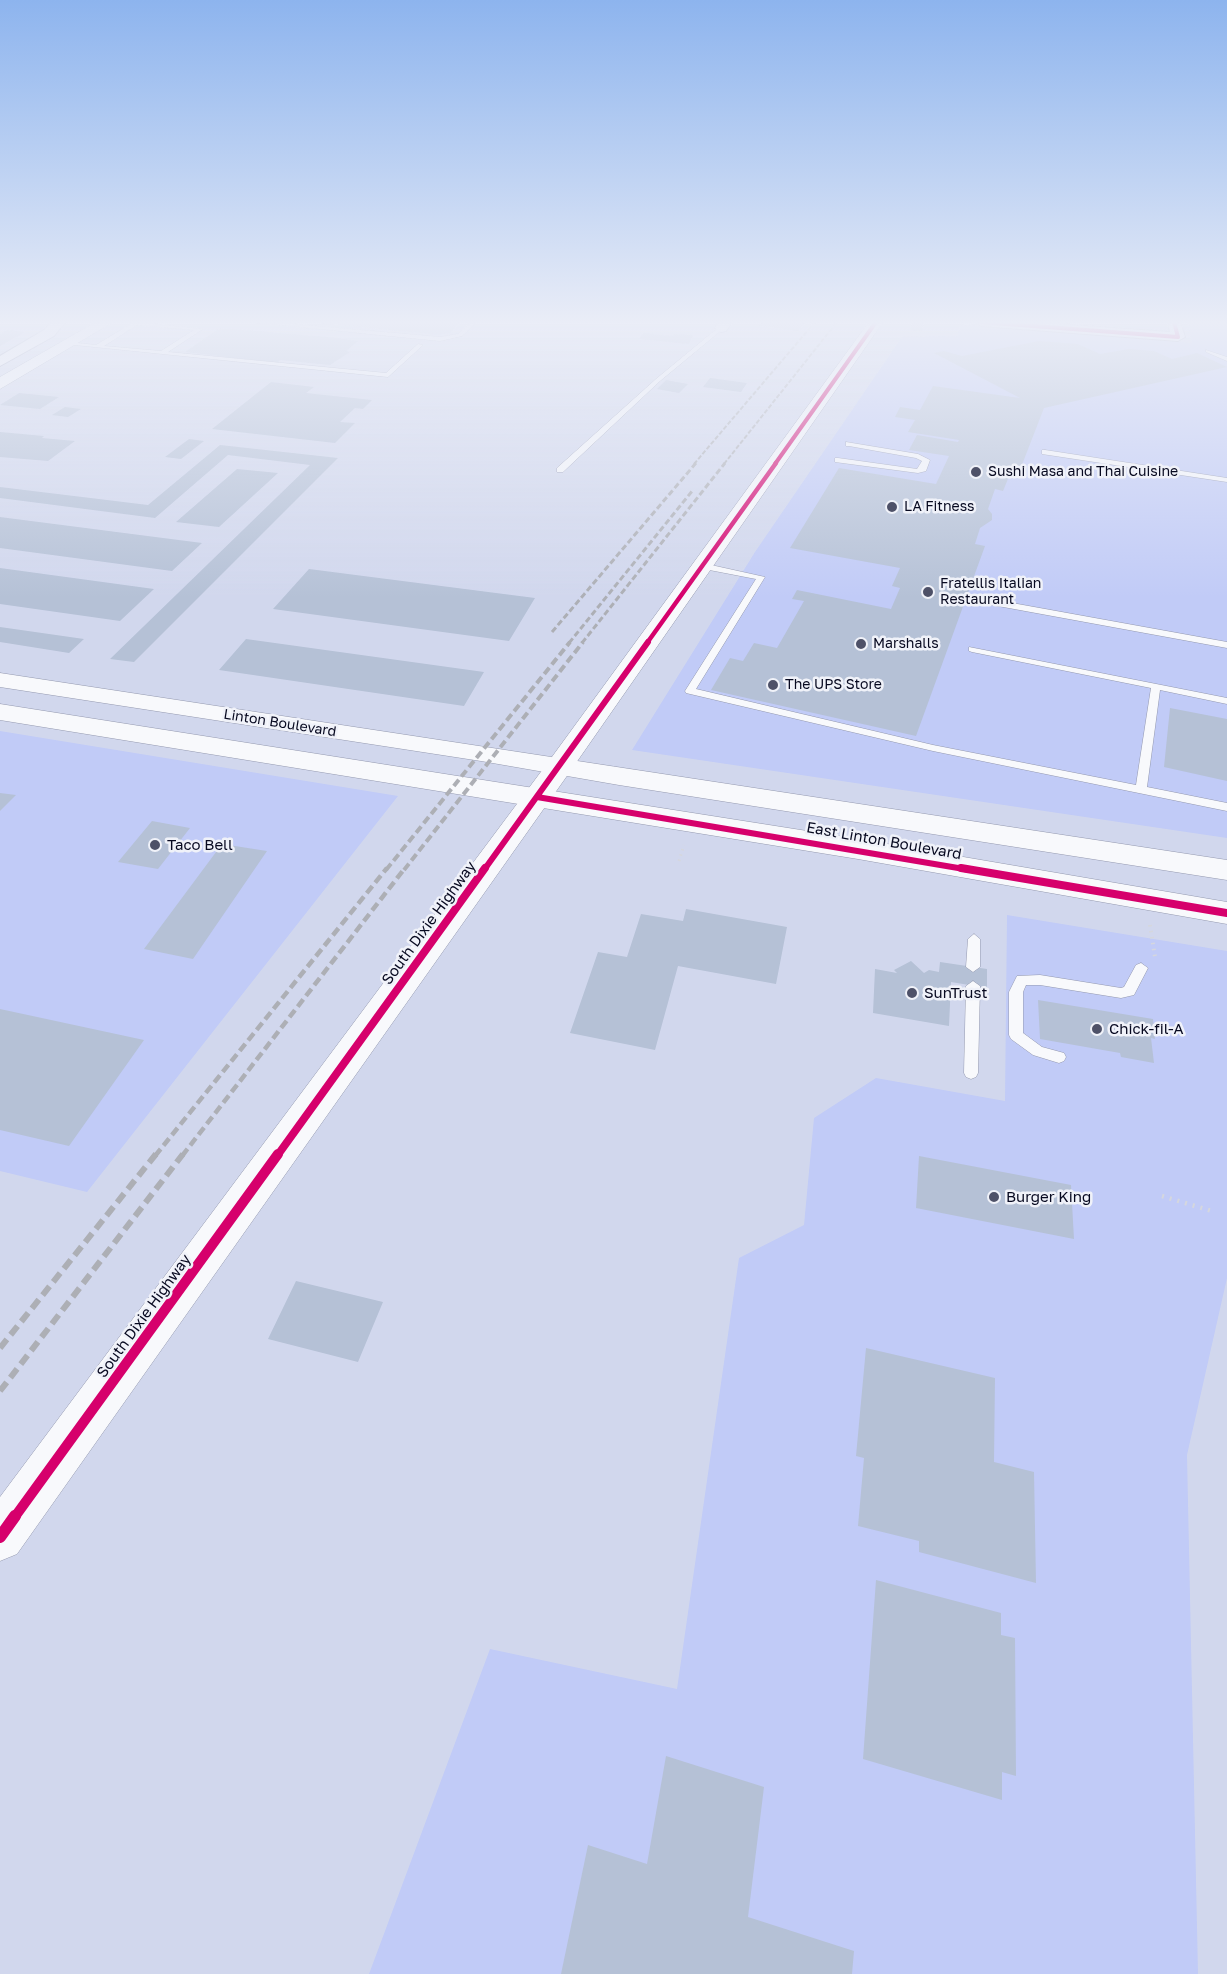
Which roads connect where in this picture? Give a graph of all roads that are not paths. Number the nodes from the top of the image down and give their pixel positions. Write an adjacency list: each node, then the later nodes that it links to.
1 (621, 414): 5 (lane)
2 (810, 414): 8 (main road, South Dixie Highway)
3 (849, 444): 4 (lane)
4 (838, 460)
5 (560, 470)
6 (1227, 471): 7 (lane)
7 (1227, 480)
8 (702, 566): 18 (main road, South Dixie Highway); 19 (lane)
9 (990, 602): 10 (lane)
10 (1227, 645)
11 (972, 649): 13 (lane)
12 (0, 680): 14 (main road, Linton Boulevard)
13 (1156, 686): 16 (lane); 19 (lane)
14 (61, 689): 15 (main road, Linton Boulevard); 17 (main road)
15 (119, 698): 17 (main road); 18 (main road, Linton Boulevard)
16 (1227, 701)
17 (5, 709): 20 (main road)
18 (559, 767): 20 (main road, South Dixie Highway); 22 (main road, East Linton Boulevard)
19 (1141, 791): 21 (lane)
20 (537, 797): 23 (main road, East Linton Boulevard); 32 (main road, South Dixie Highway)
21 (1227, 807)
22 (920, 824): 23 (main road); 24 (main road, East Linton Boulevard)
23 (858, 849): 25 (main road, East Linton Boulevard)
24 (1227, 870)
25 (1227, 913)
26 (974, 939): 27 (lane)
27 (973, 967)
28 (1141, 968): 30 (lane)
29 (973, 986): 31 (lane)
30 (1059, 1058)
31 (971, 1073)
32 (0, 1538)

